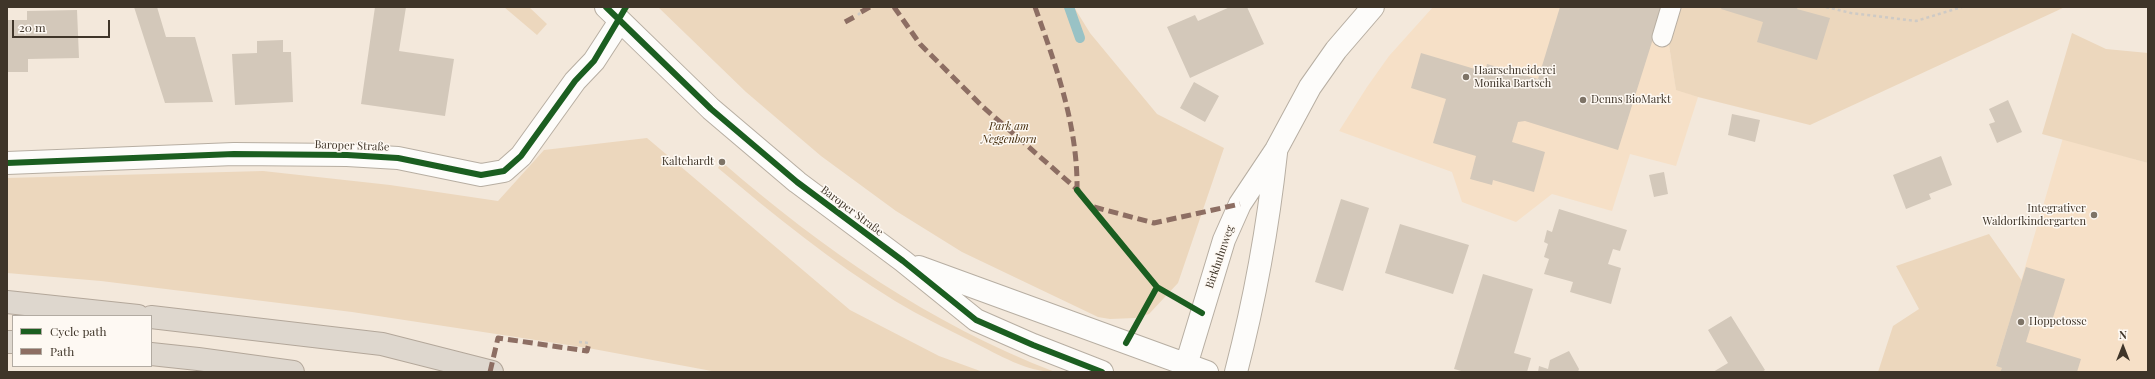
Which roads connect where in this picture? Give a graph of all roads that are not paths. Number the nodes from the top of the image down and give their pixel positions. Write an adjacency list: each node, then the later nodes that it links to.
1 (1373, 7): 5 (street, Birkhuhnweg)
2 (1671, 7): 4 (lane)
3 (613, 14): 6 (street, Baroper Straße); 7 (street, Baroper Straße)
4 (1662, 37)
5 (1276, 150): 12 (street, Birkhuhnweg); 17 (street, Birkhuhnweg)
6 (7, 163)
7 (903, 261): 12 (street, Baroper Straße); 15 (street, Baroper Straße)
8 (7, 302): 9 (highway)
9 (129, 315)
10 (152, 317): 14 (highway)
11 (152, 354): 13 (highway)
12 (1184, 368): 16 (street, Baroper Straße)
13 (293, 372)
14 (492, 372)
15 (1102, 372)
16 (1207, 372)
17 (1236, 372)

